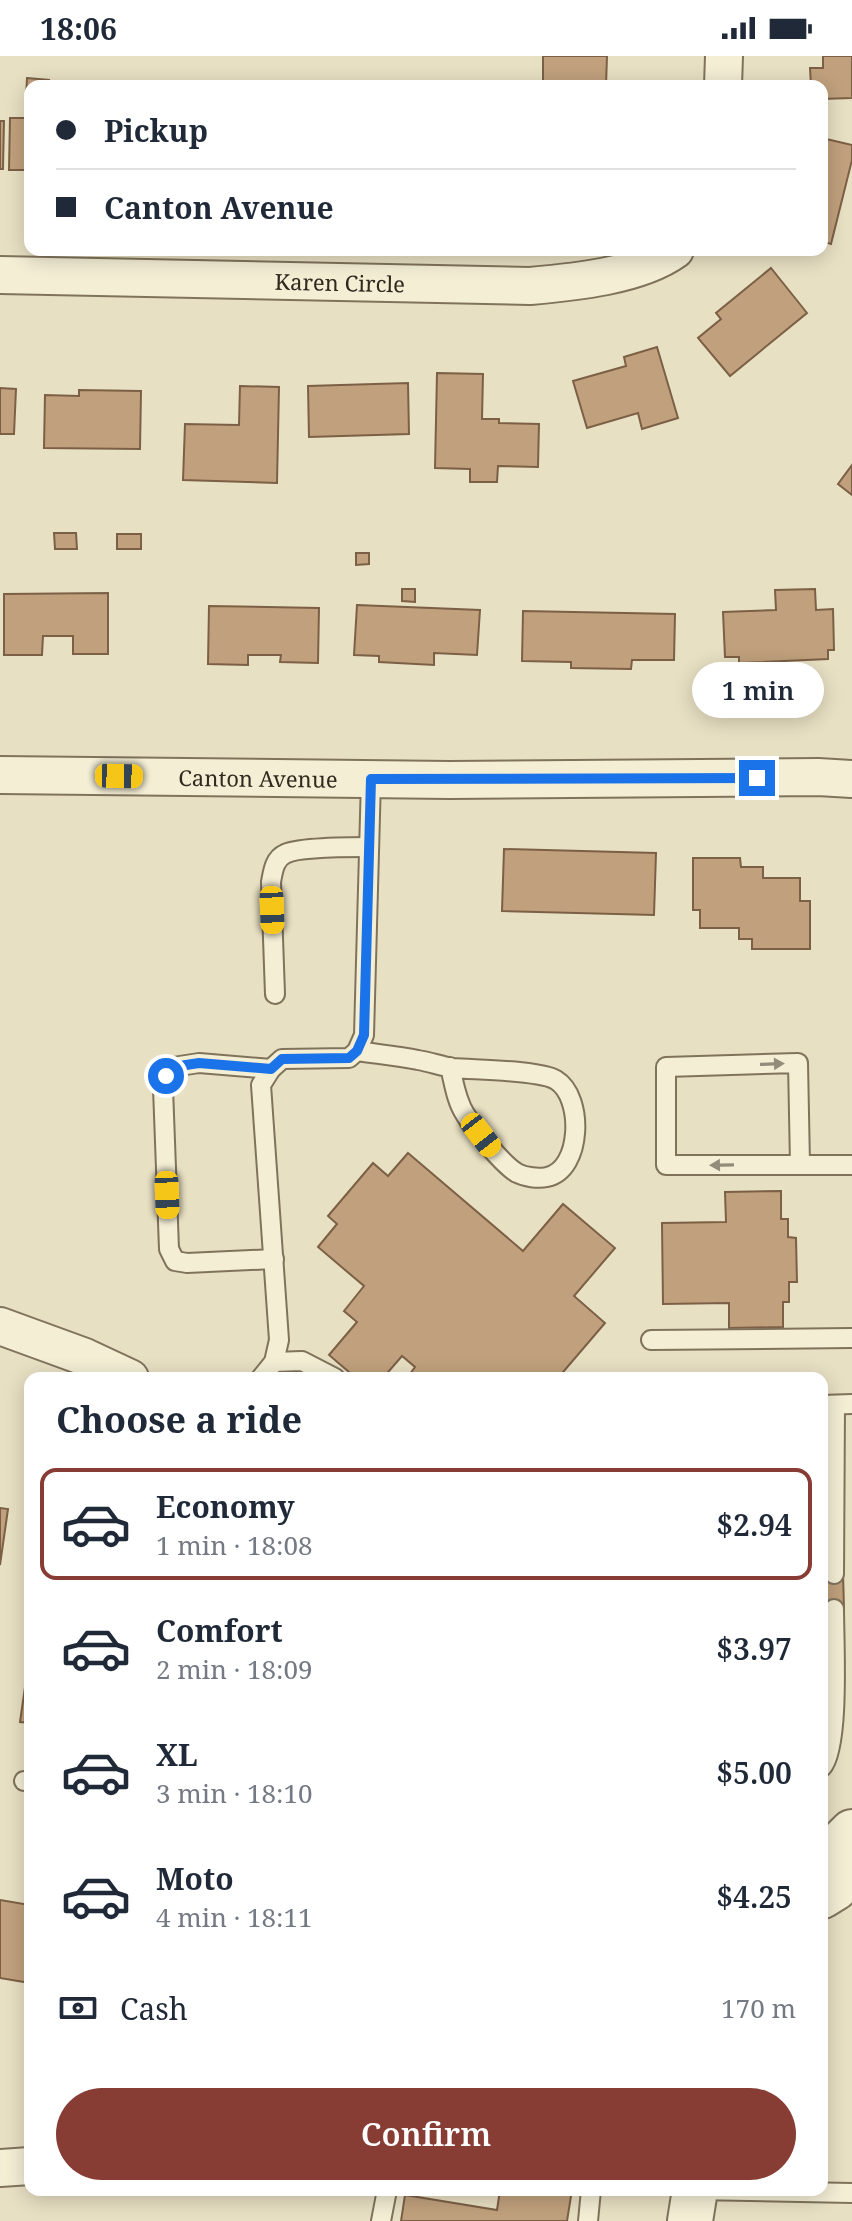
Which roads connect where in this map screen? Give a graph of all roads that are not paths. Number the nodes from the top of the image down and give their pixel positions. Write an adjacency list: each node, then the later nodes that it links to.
1 (724, 56): 2 (street)
2 (723, 80)
3 (666, 256): 4 (street, Karen Circle)
4 (0, 275)
5 (0, 775): 6 (street, Canton Avenue)
6 (371, 779): 7 (street, Canton Avenue); 8 (lane)
7 (852, 779)
8 (369, 847): 9 (lane); 10 (lane)
9 (275, 994)
10 (357, 1051): 11 (lane); 12 (lane)
11 (450, 1067): 11 (lane)
12 (271, 1069): 15 (lane); 15 (lane)
13 (800, 1164): 13 (lane, one-way to 13); 14 (lane)
14 (852, 1165)
15 (274, 1259): 19 (lane)
16 (0, 1326): 20 (street)
17 (852, 1338): 18 (lane)
18 (651, 1340)
19 (274, 1362): 21 (lane); 22 (lane)
20 (117, 1372)
21 (266, 1372)
22 (323, 1372)
23 (836, 1405): 24 (lane)
24 (834, 1574)
25 (834, 1609): 26 (lane)
26 (828, 1684): 27 (lane)
27 (828, 1754)
28 (852, 1832): 29 (street)
29 (835, 1883)
30 (24, 2166): 31 (street)
31 (0, 2168)
32 (828, 2193): 33 (lane)
33 (852, 2193)
34 (386, 2196): 37 (lane)
35 (590, 2196): 38 (lane)
36 (694, 2196): 39 (street)
37 (381, 2221)
38 (588, 2221)
39 (690, 2221)

